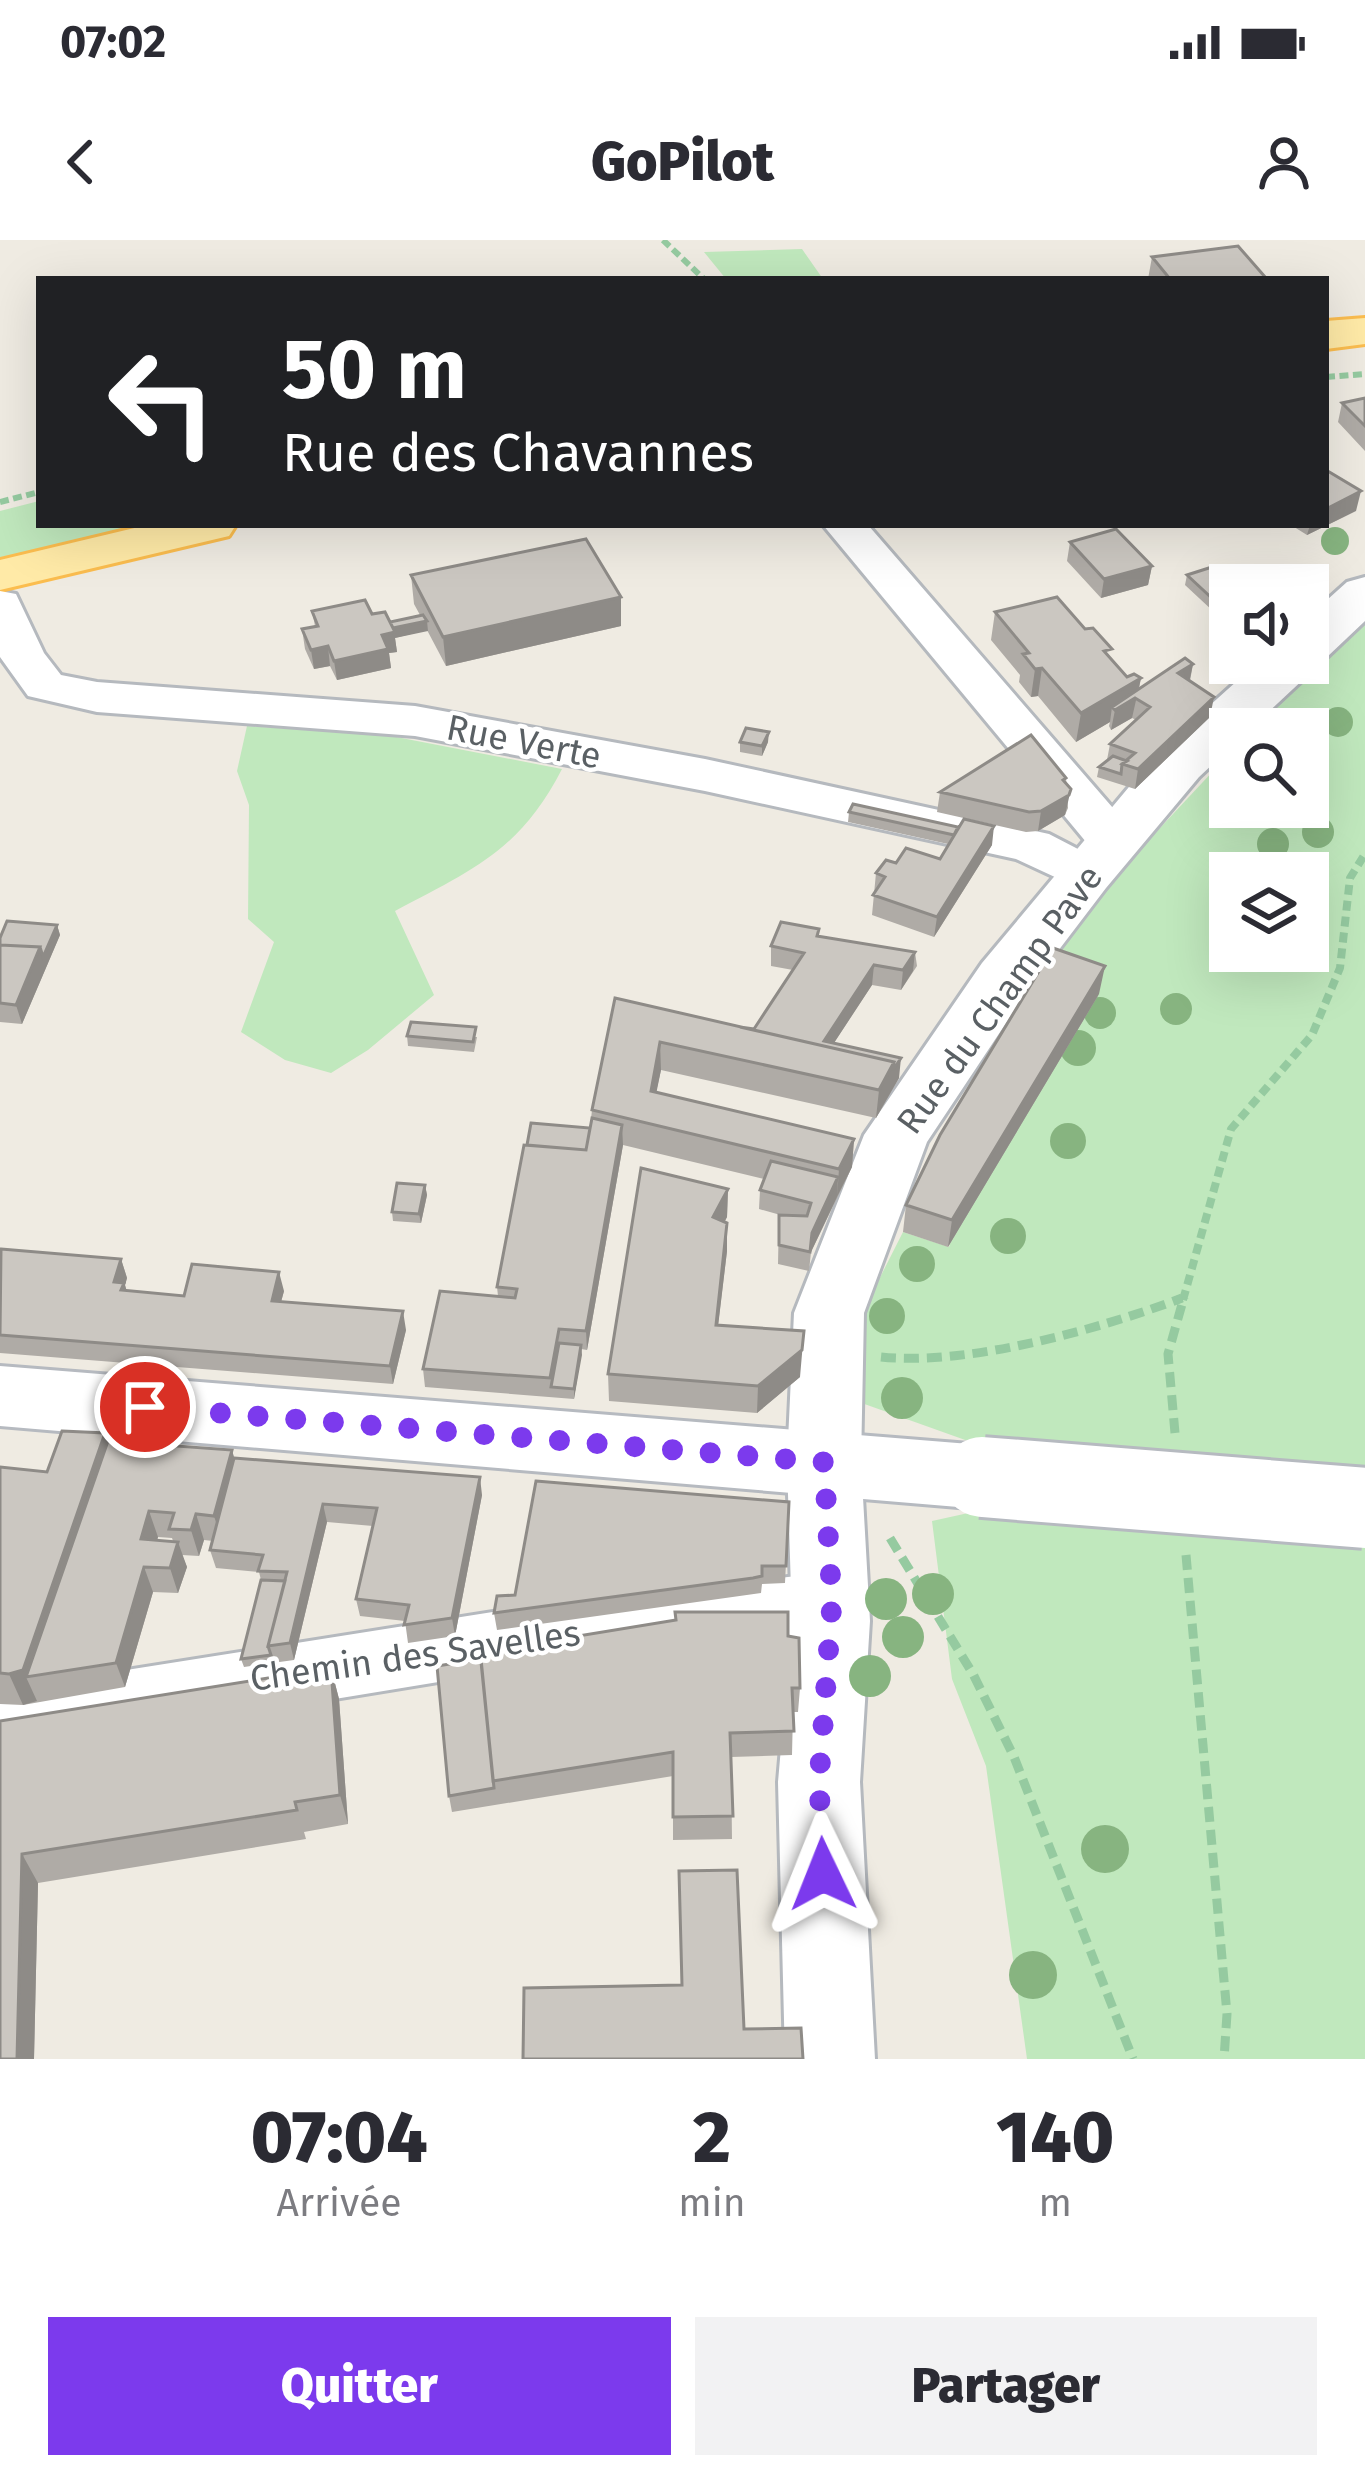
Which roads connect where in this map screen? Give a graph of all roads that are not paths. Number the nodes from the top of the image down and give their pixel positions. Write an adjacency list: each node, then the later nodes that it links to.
1 (1365, 331): 2 (main road)
2 (1329, 335)
3 (1365, 362): 4 (main road)
4 (1329, 364)
5 (198, 528): 7 (main road)
6 (847, 528): 12 (street)
7 (0, 575)
8 (1365, 593): 10 (street)
9 (0, 604): 12 (street, Rue Verte)
10 (1329, 626)
11 (1266, 684): 12 (street, Rue du Champ Pave)
12 (1109, 845): 14 (street, Rue du Champ Pave)
13 (0, 1396): 14 (street)
14 (826, 1488): 15 (street, bridge); 16 (street, Rue du Champ Pave)
15 (1365, 1508)
16 (832, 1602): 17 (street, Chemin des Savelles); 18 (street, Rue du Champ Pave)
17 (0, 1722)
18 (830, 2059)

